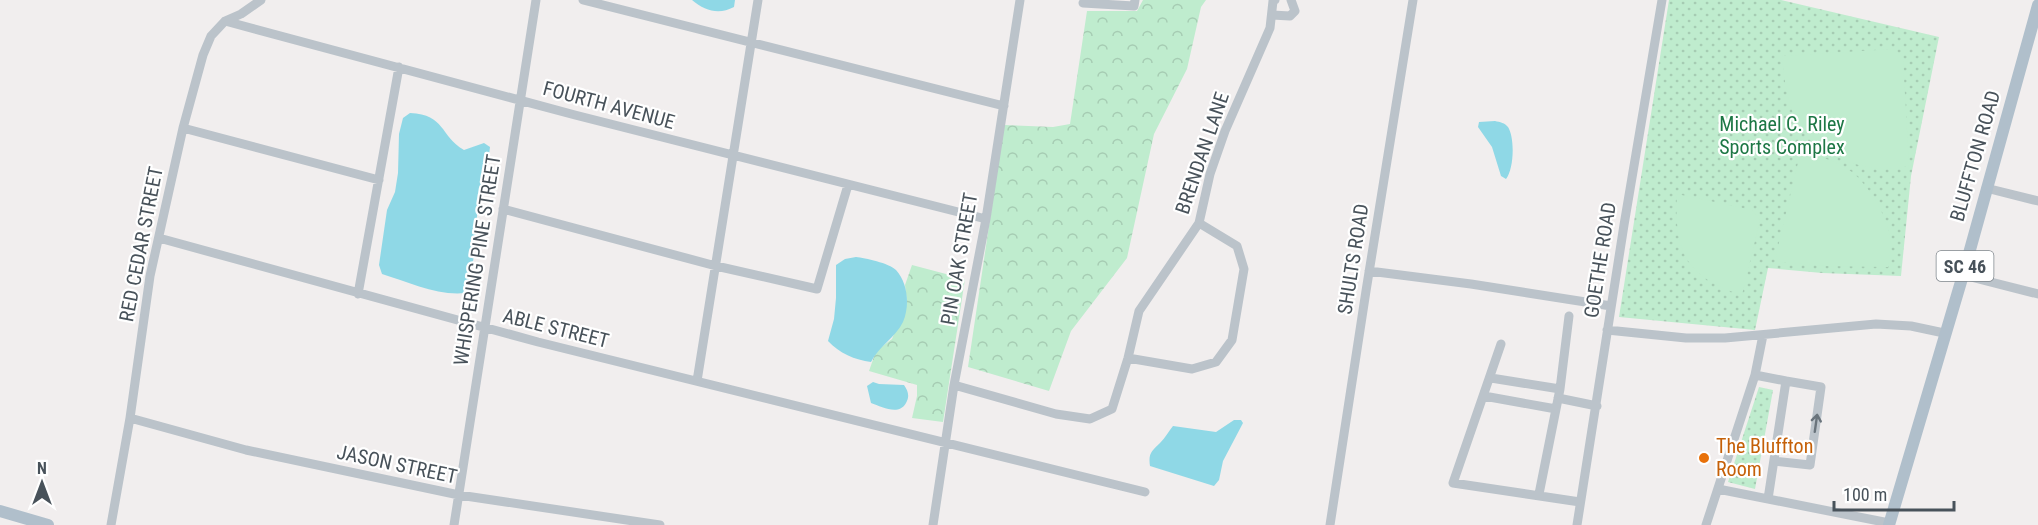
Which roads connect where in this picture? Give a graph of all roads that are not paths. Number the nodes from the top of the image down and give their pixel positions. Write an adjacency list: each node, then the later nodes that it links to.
1 (261, 0): 14 (street, RED CEDAR STREET)
2 (536, 0): 17 (street, WHISPERING PINE STREET)
3 (583, 0): 15 (street)
4 (758, 0): 15 (street)
5 (1020, 0): 18 (street, PIN OAK STREET)
6 (1135, 0): 11 (street)
7 (1275, 0): 13 (street, BRENDAN LANE)
8 (1292, 0): 13 (street)
9 (1413, 0): 30 (street, SHULTS ROAD)
10 (1662, 0): 34 (street, GOETHE ROAD)
11 (1083, 3)
12 (2038, 5): 23 (main road, BLUFFTON ROAD / SC 46)
13 (1272, 15): 27 (street, BRENDAN LANE)
14 (225, 21): 16 (street, FOURTH AVENUE); 19 (street, RED CEDAR STREET)
15 (752, 43): 18 (street); 20 (street)
16 (399, 67): 17 (street, FOURTH AVENUE); 21 (street)
17 (520, 100): 20 (street, FOURTH AVENUE); 25 (street, WHISPERING PINE STREET)
18 (1004, 106): 26 (street, PIN OAK STREET)
19 (183, 128): 21 (street); 28 (street, RED CEDAR STREET)
20 (734, 156): 22 (street, FOURTH AVENUE); 29 (street)
21 (379, 180): 32 (street)
22 (848, 185): 26 (street, FOURTH AVENUE); 29 (street)
23 (1986, 188): 24 (street); 31 (main road, BLUFFTON ROAD / SC 46)
24 (2038, 201)
25 (503, 209): 29 (street); 36 (street, WHISPERING PINE STREET)
26 (986, 219): 46 (street, PIN OAK STREET)
27 (1199, 223): 41 (street, BRENDAN LANE); 41 (street)
28 (159, 238): 32 (street, ABLE STREET); 51 (street, RED CEDAR STREET)
29 (716, 266): 44 (street)
30 (1369, 271): 34 (street); 67 (street, SHULTS ROAD)
31 (1963, 275): 33 (street); 38 (main road, BLUFFTON ROAD / SC 46)
32 (358, 294): 36 (street, ABLE STREET)
33 (2038, 294)
34 (1611, 306): 37 (street, GOETHE ROAD)
35 (1569, 316): 47 (street)
36 (484, 328): 44 (street, ABLE STREET); 57 (street, WHISPERING PINE STREET)
37 (1607, 330): 39 (street); 49 (street, GOETHE ROAD)
38 (1944, 333): 39 (street); 61 (main road, BLUFFTON ROAD / SC 46)
39 (1763, 335): 42 (street)
40 (1501, 344): 43 (street)
41 (1128, 358): 46 (street, BRENDAN LANE)
42 (1755, 375): 45 (street); 54 (street)
43 (1491, 378): 47 (street); 48 (street)
44 (697, 381): 52 (street, ABLE STREET)
45 (1786, 381): 53 (street); 53 (street, one-way to 45)
46 (954, 385): 52 (street, PIN OAK STREET)
47 (1559, 393): 49 (street); 50 (street)
48 (1484, 396): 50 (street); 56 (street)
49 (1597, 406): 59 (street, GOETHE ROAD)
50 (1556, 409): 56 (street)
51 (130, 418): 57 (street, JASON STREET); 63 (street, RED CEDAR STREET)
52 (946, 442): 55 (street, ABLE STREET); 66 (street, PIN OAK STREET)
53 (1774, 461): 58 (street)
54 (1718, 489): 58 (street); 69 (street)
55 (1145, 492)
56 (1539, 494): 59 (street)
57 (459, 495): 64 (street, WHISPERING PINE STREET); 65 (street, JASON STREET)
58 (1768, 499): 61 (street)
59 (1580, 502): 68 (street, GOETHE ROAD)
60 (0, 511): 62 (main road)
61 (1889, 524)
62 (48, 525)
63 (111, 525)
64 (454, 525)
65 (660, 525)
66 (933, 525)
67 (1330, 525)
68 (1577, 525)
69 (1706, 525)

